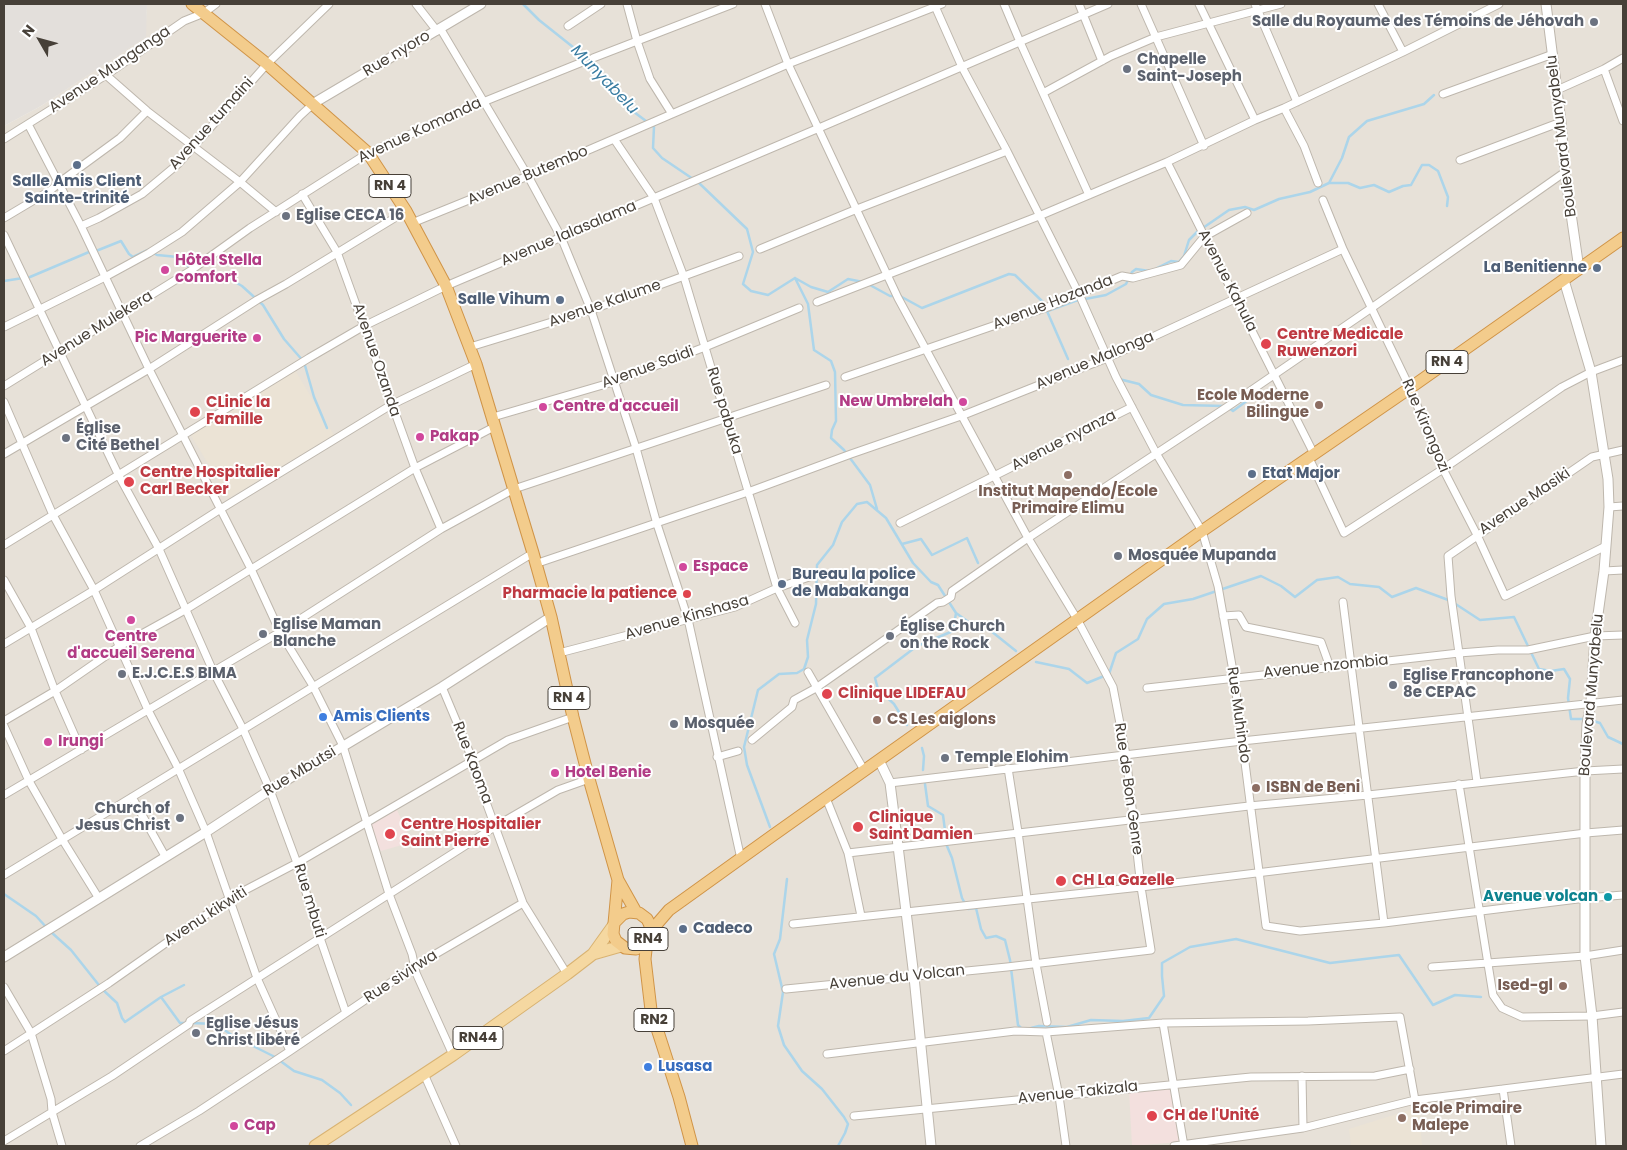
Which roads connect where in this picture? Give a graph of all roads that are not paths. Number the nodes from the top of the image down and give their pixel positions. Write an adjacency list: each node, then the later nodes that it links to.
1 (192, 4): 21 (highway, RN 4)
2 (216, 4): 21 (street, Avenue Munganga)
3 (329, 4): 35 (street, Avenue tumaini)
4 (416, 4): 25 (street)
5 (481, 4): 25 (street, Rue nyoro)
6 (600, 4): 24 (street)
7 (627, 4): 27 (street)
8 (734, 4): 27 (street)
9 (765, 4): 36 (street, Rue de Bon Genre)
10 (1004, 4): 28 (street)
11 (1079, 4): 22 (street)
12 (1108, 4): 22 (street, Avenue lalasalama)
13 (1141, 4): 26 (street)
14 (1199, 4): 23 (street)
15 (1281, 4): 20 (street)
16 (1378, 4): 29 (street)
17 (1499, 4): 29 (street)
18 (1546, 4): 30 (street, Boulevard Munyabelu)
19 (937, 5): 36 (street, Avenue Butembo); 37 (street, Rue Muhindo)
20 (1256, 7): 23 (street); 44 (street)
21 (204, 13): 35 (highway, RN 4); 39 (street, Avenue Munganga)
22 (1083, 14): 28 (street, Avenue lalasalama); 33 (street)
23 (1208, 24): 26 (street); 49 (street)
24 (568, 26)
25 (438, 29): 43 (street); 45 (street, Rue nyoro)
26 (1156, 37): 33 (street); 56 (street)
27 (637, 41): 31 (street); 48 (street)
28 (1020, 42): 37 (street, Avenue lalasalama); 41 (street)
29 (1402, 52): 44 (street)
30 (1553, 54): 40 (street, Boulevard Munyabelu); 42 (street)
31 (593, 58)
32 (1623, 58): 38 (street)
33 (1102, 61): 41 (street)
34 (580, 63): 43 (street, Avenue Komanda)
35 (267, 64): 45 (highway, RN 4); 57 (street, Avenue tumaini)
36 (788, 64): 48 (street, Avenue Butembo); 53 (street, Rue de Bon Genre)
37 (962, 67): 53 (street, Avenue lalasalama); 58 (street, Rue Muhindo)
38 (1604, 69): 40 (street); 50 (street)
39 (106, 75): 47 (street); 52 (street, Avenue Munganga)
40 (1557, 90): 51 (street, Boulevard Munyabelu)
41 (1043, 93): 68 (street)
42 (1443, 94)
43 (483, 102): 59 (street, Avenue Komanda); 63 (street)
44 (1297, 102): 46 (street)
45 (314, 103): 59 (highway, RN 4); 65 (street)
46 (1284, 108): 49 (street); 66 (street)
47 (147, 112): 57 (street); 64 (street)
48 (672, 114): 55 (street, Avenue Butembo)
49 (1255, 120): 56 (street)
50 (1623, 121)
51 (1561, 122): 60 (street); 62 (street, Boulevard Munyabelu)
52 (28, 124): 54 (street, Avenue Munganga); 64 (street)
53 (819, 128): 69 (street, Avenue lalasalama); 71 (street, Rue de Bon Genre)
54 (4, 139)
55 (614, 139): 63 (street, Avenue Butembo); 69 (street, Rue pabuka)
56 (1204, 146): 61 (street)
57 (194, 148): 65 (street); 78 (street, Avenue tumaini)
58 (1007, 151): 71 (street); 75 (street, Rue Muhindo)
59 (368, 153): 67 (street, Avenue Komanda); 72 (highway, RN 4)
60 (1460, 160)
61 (1167, 162): 68 (street); 79 (street, Avenue Kahula)
62 (1565, 172): 87 (street, Boulevard Munyabelu); 99 (street)
63 (528, 176): 77 (street, Avenue Butembo); 81 (street)
64 (60, 182): 76 (street); 78 (street)
65 (240, 182): 73 (street); 90 (street)
66 (1318, 183)
67 (302, 194): 73 (street, Avenue Komanda); 85 (street, Avenue Ozanda)
68 (1089, 195): 75 (street)
69 (654, 198): 81 (street, Avenue lalasalama); 91 (street, Rue pabuka)
70 (1323, 200): 84 (street, Rue Kirongozi)
71 (857, 209): 83 (street); 89 (street, Rue de Bon Genre)
72 (406, 211): 77 (highway, RN 4); 85 (street)
73 (276, 212): 88 (street, Avenue Komanda)
74 (1247, 213): 79 (street, Avenue Hozanda)
75 (1039, 216): 89 (street); 94 (street, Rue Muhindo)
76 (4, 218)
77 (412, 223): 93 (highway, RN 4)
78 (81, 226): 90 (street)
79 (1202, 231): 94 (street, Avenue Hozanda); 95 (street, Avenue Kahula)
80 (4, 235): 98 (street, Rue mbuti)
81 (561, 237): 93 (street, Avenue lalasalama); 100 (street)
82 (1623, 238): 87 (highway, RN 4)
83 (760, 249)
84 (1342, 249): 95 (street, Avenue Malonga); 99 (street, Rue Kirongozi)
85 (336, 252): 102 (street, Avenue Ozanda); 111 (street)
86 (739, 256): 91 (street, Avenue Kalume)
87 (1579, 269): 92 (highway, RN 4)
88 (193, 270): 101 (street, Avenue Mulekera)
89 (887, 275): 96 (street); 106 (street, Rue de Bon Genre)
90 (105, 277): 98 (street); 101 (street)
91 (684, 277): 100 (street, Avenue Kalume); 105 (street, Rue pabuka)
92 (1564, 280): 112 (street, Boulevard Munyabelu); 118 (highway, RN 4)
93 (446, 286): 102 (street, Avenue lalasalama); 104 (highway, RN 4)
94 (1080, 298): 106 (street, Avenue Hozanda); 108 (street, Rue Muhindo)
95 (1237, 299): 108 (street, Avenue Malonga); 113 (street, Avenue Kahula)
96 (817, 302)
97 (799, 308): 105 (street, Avenue Saidi)
98 (40, 309): 103 (street); 107 (street, Rue mbuti)
99 (1370, 309): 113 (street); 118 (street, Rue Kirongozi)
100 (591, 310): 104 (street, Avenue Kalume); 115 (street)
101 (122, 313): 107 (street, Avenue Mulekera); 111 (street)
102 (364, 326): 120 (street, Avenue Ozanda); 126 (street, Avenue lalasalama)
103 (4, 327)
104 (470, 347): 110 (highway, RN 4)
105 (705, 347): 115 (street, Avenue Saidi); 124 (street, Rue pabuka)
106 (926, 351): 114 (street, Avenue Hozanda); 123 (street, Rue de Bon Genre)
107 (60, 352): 117 (street, Avenue Mulekera); 121 (street, Rue mbuti)
108 (1107, 358): 122 (street, Rue Muhindo); 123 (street, Avenue Malonga)
109 (1623, 360): 112 (street)
110 (476, 364): 120 (street); 125 (highway, RN 4)
111 (148, 369): 121 (street); 126 (street)
112 (1591, 372): 132 (street, Boulevard Munyabelu); 135 (street)
113 (1275, 374): 130 (street); 133 (street, Avenue Kahula)
114 (845, 378)
115 (613, 382): 125 (street, Avenue Saidi); 128 (street)
116 (826, 385): 124 (street)
117 (4, 386)
118 (1410, 388): 133 (highway, RN 4); 135 (street, Rue Kirongozi)
119 (4, 402): 127 (street)
120 (391, 405): 134 (street, Avenue Ozanda); 142 (street)
121 (86, 406): 127 (street); 136 (street, Rue mbuti)
122 (1132, 406): 130 (street, Rue Muhindo); 137 (street, Avenue nyanza)
123 (961, 416): 137 (street, Rue de Bon Genre); 139 (street, Avenue Malonga)
124 (727, 417): 128 (street); 139 (street, Rue pabuka)
125 (494, 421): 134 (street, Avenue Saidi); 138 (highway, RN 4)
126 (183, 436): 136 (street, Avenue lalasalama); 142 (street)
127 (22, 443): 131 (street); 143 (street)
128 (636, 448): 138 (street); 145 (street)
129 (1623, 450): 132 (street, Avenue Masiki)
130 (1156, 453): 147 (street, Rue Muhindo); 149 (street)
131 (4, 454)
132 (1604, 454): 141 (street, Boulevard Munyabelu); 148 (street, Avenue Masiki)
133 (1311, 456): 135 (street, Avenue Kahula); 147 (highway, RN 4)
134 (415, 468): 146 (street, Avenue Ozanda); 154 (street, Avenue Saidi)
135 (1443, 470): 148 (street, Rue Kirongozi)
136 (118, 474): 143 (street, Avenue lalasalama); 152 (street, Rue mbuti)
137 (996, 475): 144 (street, Avenue nyanza); 149 (street, Rue de Bon Genre)
138 (514, 489): 146 (street); 153 (highway, RN 4)
139 (748, 492): 145 (street, Avenue Malonga); 159 (street, Rue pabuka)
140 (1623, 506): 141 (street)
141 (1609, 507): 151 (street, Boulevard Munyabelu)
142 (220, 510): 152 (street); 154 (street)
143 (53, 515): 150 (street, Avenue lalasalama); 160 (street)
144 (900, 523)
145 (657, 524): 153 (street, Avenue Malonga); 165 (street)
146 (441, 529): 169 (street)
147 (1202, 530): 163 (street, Rue Muhindo); 166 (highway, RN 4)
148 (1477, 534): 151 (street, Rue Kirongozi); 175 (street, Avenue Masiki)
149 (1028, 538): 166 (street, Rue de Bon Genre); 183 (street)
150 (4, 545)
151 (1606, 546): 156 (street, Boulevard Munyabelu)
152 (159, 549): 160 (street); 162 (street, Rue mbuti)
153 (534, 558): 164 (highway, RN 4); 181 (street, Avenue Malonga)
154 (251, 569): 162 (street, Avenue Saidi); 169 (street)
155 (1623, 570): 156 (street)
156 (1604, 571): 171 (street, Boulevard Munyabelu)
157 (812, 576): 159 (street, Avenue Kinshasa)
158 (4, 580): 168 (street)
159 (777, 588): 165 (street, Avenue Kinshasa); 167 (street, Rue pabuka)
160 (94, 590): 168 (street); 173 (street)
161 (1343, 602): 176 (street)
162 (186, 610): 173 (street, Avenue Saidi); 178 (street, Rue mbuti)
163 (1223, 616): 177 (street); 180 (street, Rue Muhindo)
164 (551, 617): 174 (highway, RN 4); 182 (street, Rue Mbutsi)
165 (688, 619): 174 (street, Avenue Kinshasa); 201 (street)
166 (1077, 619): 200 (street, Rue de Bon Genre); 202 (highway, RN 4)
167 (795, 623)
168 (31, 628): 172 (street); 185 (street)
169 (280, 632): 178 (street); 181 (street)
170 (1623, 635): 171 (street, Avenue nzombia)
171 (1596, 636): 175 (street, Avenue nzombia); 187 (street, Boulevard Munyabelu)
172 (4, 644)
173 (120, 646): 185 (street, Avenue Saidi); 188 (street)
174 (559, 653): 189 (highway, RN 4)
175 (1459, 653): 176 (street, Avenue nzombia); 190 (street)
176 (1351, 665): 177 (street, Avenue nzombia); 194 (street)
177 (1330, 667): 180 (street, Avenue nzombia)
178 (214, 672): 188 (street); 193 (street, Rue mbuti)
179 (808, 672): 183 (street)
180 (1234, 677): 184 (street, Avenue nzombia); 196 (street, Rue Muhindo)
181 (313, 686): 193 (street, Avenue Malonga); 197 (street)
182 (442, 687): 197 (street, Rue Mbutsi); 203 (street, Rue Kaoma)
183 (816, 688): 195 (street); 207 (street)
184 (1147, 688)
185 (55, 690): 191 (street, Avenue Saidi); 198 (street)
186 (1623, 700): 187 (street)
187 (1591, 702): 190 (street); 208 (street, Boulevard Munyabelu)
188 (148, 710): 198 (street); 204 (street)
189 (573, 717): 203 (street, Avenu kikwiti); 209 (highway, RN 4)
190 (1469, 718): 194 (street); 211 (street)
191 (4, 721)
192 (4, 726): 210 (street)
193 (243, 729): 204 (street, Avenue Malonga); 214 (street, Rue mbuti)
194 (1358, 729): 196 (street); 216 (street)
195 (752, 740)
196 (1242, 741): 200 (street); 219 (street, Rue Muhindo)
197 (343, 746): 214 (street, Rue Mbutsi); 221 (street)
198 (80, 750): 210 (street)
199 (738, 751): 201 (street)
200 (1126, 755): 205 (street); 220 (street, Rue de Bon Genre)
201 (718, 757): 232 (street)
202 (879, 760): 207 (highway, RN 4); 212 (street)
203 (471, 761): 221 (street, Avenu kikwiti); 222 (street, Rue Kaoma)
204 (178, 768): 217 (street, Avenue Malonga); 224 (street)
205 (1008, 768): 212 (street); 225 (street)
206 (1623, 769): 208 (street)
207 (864, 770): 218 (highway, RN 4)
208 (1585, 770): 211 (street); 226 (street, Boulevard Munyabelu)
209 (588, 779): 222 (street); 237 (highway, RN 4)
210 (29, 780): 215 (street); 227 (street)
211 (1477, 782): 213 (street)
212 (890, 783): 228 (street)
213 (1458, 784): 216 (street); 229 (street)
214 (270, 790): 224 (street, Rue Mbutsi); 234 (street, Rue mbuti)
215 (4, 795)
216 (1368, 795): 219 (street); 233 (street)
217 (132, 797): 227 (street, Avenue Malonga); 231 (street)
218 (826, 798): 230 (street); 232 (highway, RN 4)
219 (1249, 806): 220 (street); 235 (street, Rue Muhindo)
220 (1133, 820): 225 (street); 238 (street, Rue de Bon Genre)
221 (366, 823): 234 (street, Avenu kikwiti); 239 (street)
222 (496, 826): 239 (street); 245 (street, Rue Kaoma)
223 (1623, 830): 226 (street)
224 (206, 832): 231 (street, Rue Mbutsi); 242 (street)
225 (1018, 832): 228 (street); 243 (street)
226 (1586, 833): 229 (street); 244 (street, Boulevard Munyabelu)
227 (62, 839): 236 (street, Avenue Malonga); 241 (street)
228 (898, 846): 230 (street); 248 (street)
229 (1468, 847): 233 (street); 247 (street)
230 (848, 853): 250 (street)
231 (165, 856): 241 (street, Rue Mbutsi)
232 (741, 859): 246 (highway, RN 4)
233 (1376, 859): 235 (street); 251 (street)
234 (298, 863): 242 (street, Avenu kikwiti); 255 (street, Rue mbuti)
235 (1258, 872): 238 (street); 251 (street, Rue Muhindo)
236 (4, 875)
237 (618, 880): 249 (highway, RN 4); 252 (highway, RN4)
238 (1140, 887): 243 (street); 262 (street, Rue de Bon Genre)
239 (389, 894): 255 (street); 263 (street)
240 (1623, 895): 244 (street)
241 (98, 898): 260 (street, Rue Mbutsi)
242 (230, 898): 267 (street); 277 (street, Avenu kikwiti)
243 (1027, 898): 248 (street); 262 (street)
244 (1586, 898): 247 (street); 259 (street, Boulevard Munyabelu)
245 (524, 903): 263 (street, Rue sivirwa); 265 (street, Rue Kaoma)
246 (669, 910): 249 (highway, RN 4); 254 (highway, RN4)
247 (1479, 910): 251 (street); 261 (street)
248 (905, 912): 250 (street); 266 (street)
249 (639, 914): 252 (highway, RN4); 254 (highway, RN4)
250 (862, 916): 253 (street)
251 (1384, 923)
252 (614, 924): 256 (highway, RN4); 258 (main road, RN44)
253 (793, 924)
254 (649, 936): 256 (highway, RN4); 268 (highway, RN2)
255 (320, 938): 267 (street); 272 (street, Rue mbuti)
256 (625, 948): 258 (main road, RN44); 268 (highway, RN2)
257 (1623, 950): 259 (street)
258 (593, 954): 265 (main road, RN44)
259 (1585, 956): 261 (street); 273 (street, Boulevard Munyabelu)
260 (4, 957)
261 (1488, 963): 264 (street); 273 (street)
262 (1036, 964): 266 (street, Avenue du Volcan); 274 (street)
263 (415, 966): 272 (street, Rue sivirwa); 282 (street)
264 (1432, 967)
265 (567, 974): 282 (main road, RN44)
266 (914, 977): 270 (street, Avenue du Volcan); 278 (street)
267 (257, 978): 280 (street); 293 (street)
268 (646, 978): 301 (highway, RN2)
269 (4, 987): 277 (street)
270 (786, 989)
271 (1623, 1012): 273 (street)
272 (346, 1013): 280 (street, Rue sivirwa)
273 (1592, 1016): 287 (street, Boulevard Munyabelu)
274 (1047, 1022)
275 (1163, 1023): 276 (street); 283 (street); 288 (street)
276 (1046, 1032): 278 (street); 290 (street)
277 (31, 1033): 279 (street, Avenu kikwiti); 293 (street)
278 (921, 1042): 281 (street); 292 (street)
279 (4, 1051)
280 (290, 1051): 298 (street, Rue sivirwa)
281 (827, 1054)
282 (454, 1055): 284 (main road, RN44)
283 (1410, 1069): 286 (street, Avenue Takizala); 291 (street)
284 (424, 1074): 299 (main road, RN44); 300 (street)
285 (1623, 1074): 287 (street)
286 (1302, 1076): 288 (street, Avenue Takizala); 295 (street)
287 (1596, 1077): 289 (street); 307 (street, Boulevard Munyabelu)
288 (1172, 1083): 290 (street, Avenue Takizala); 305 (street)
289 (1503, 1089): 291 (street); 306 (street)
290 (1059, 1096): 292 (street, Avenue Takizala); 303 (street)
291 (1415, 1100): 295 (street)
292 (927, 1109): 294 (street, Avenue Takizala); 302 (street)
293 (52, 1112): 296 (street); 297 (street)
294 (854, 1116)
295 (1303, 1128): 305 (street)
296 (4, 1141)
297 (62, 1146)
298 (140, 1146)
299 (318, 1146)
300 (456, 1146)
301 (692, 1146)
302 (931, 1146)
303 (1066, 1146)
304 (1174, 1146): 305 (street)
305 (1184, 1146)
306 (1511, 1146)
307 (1601, 1146)

